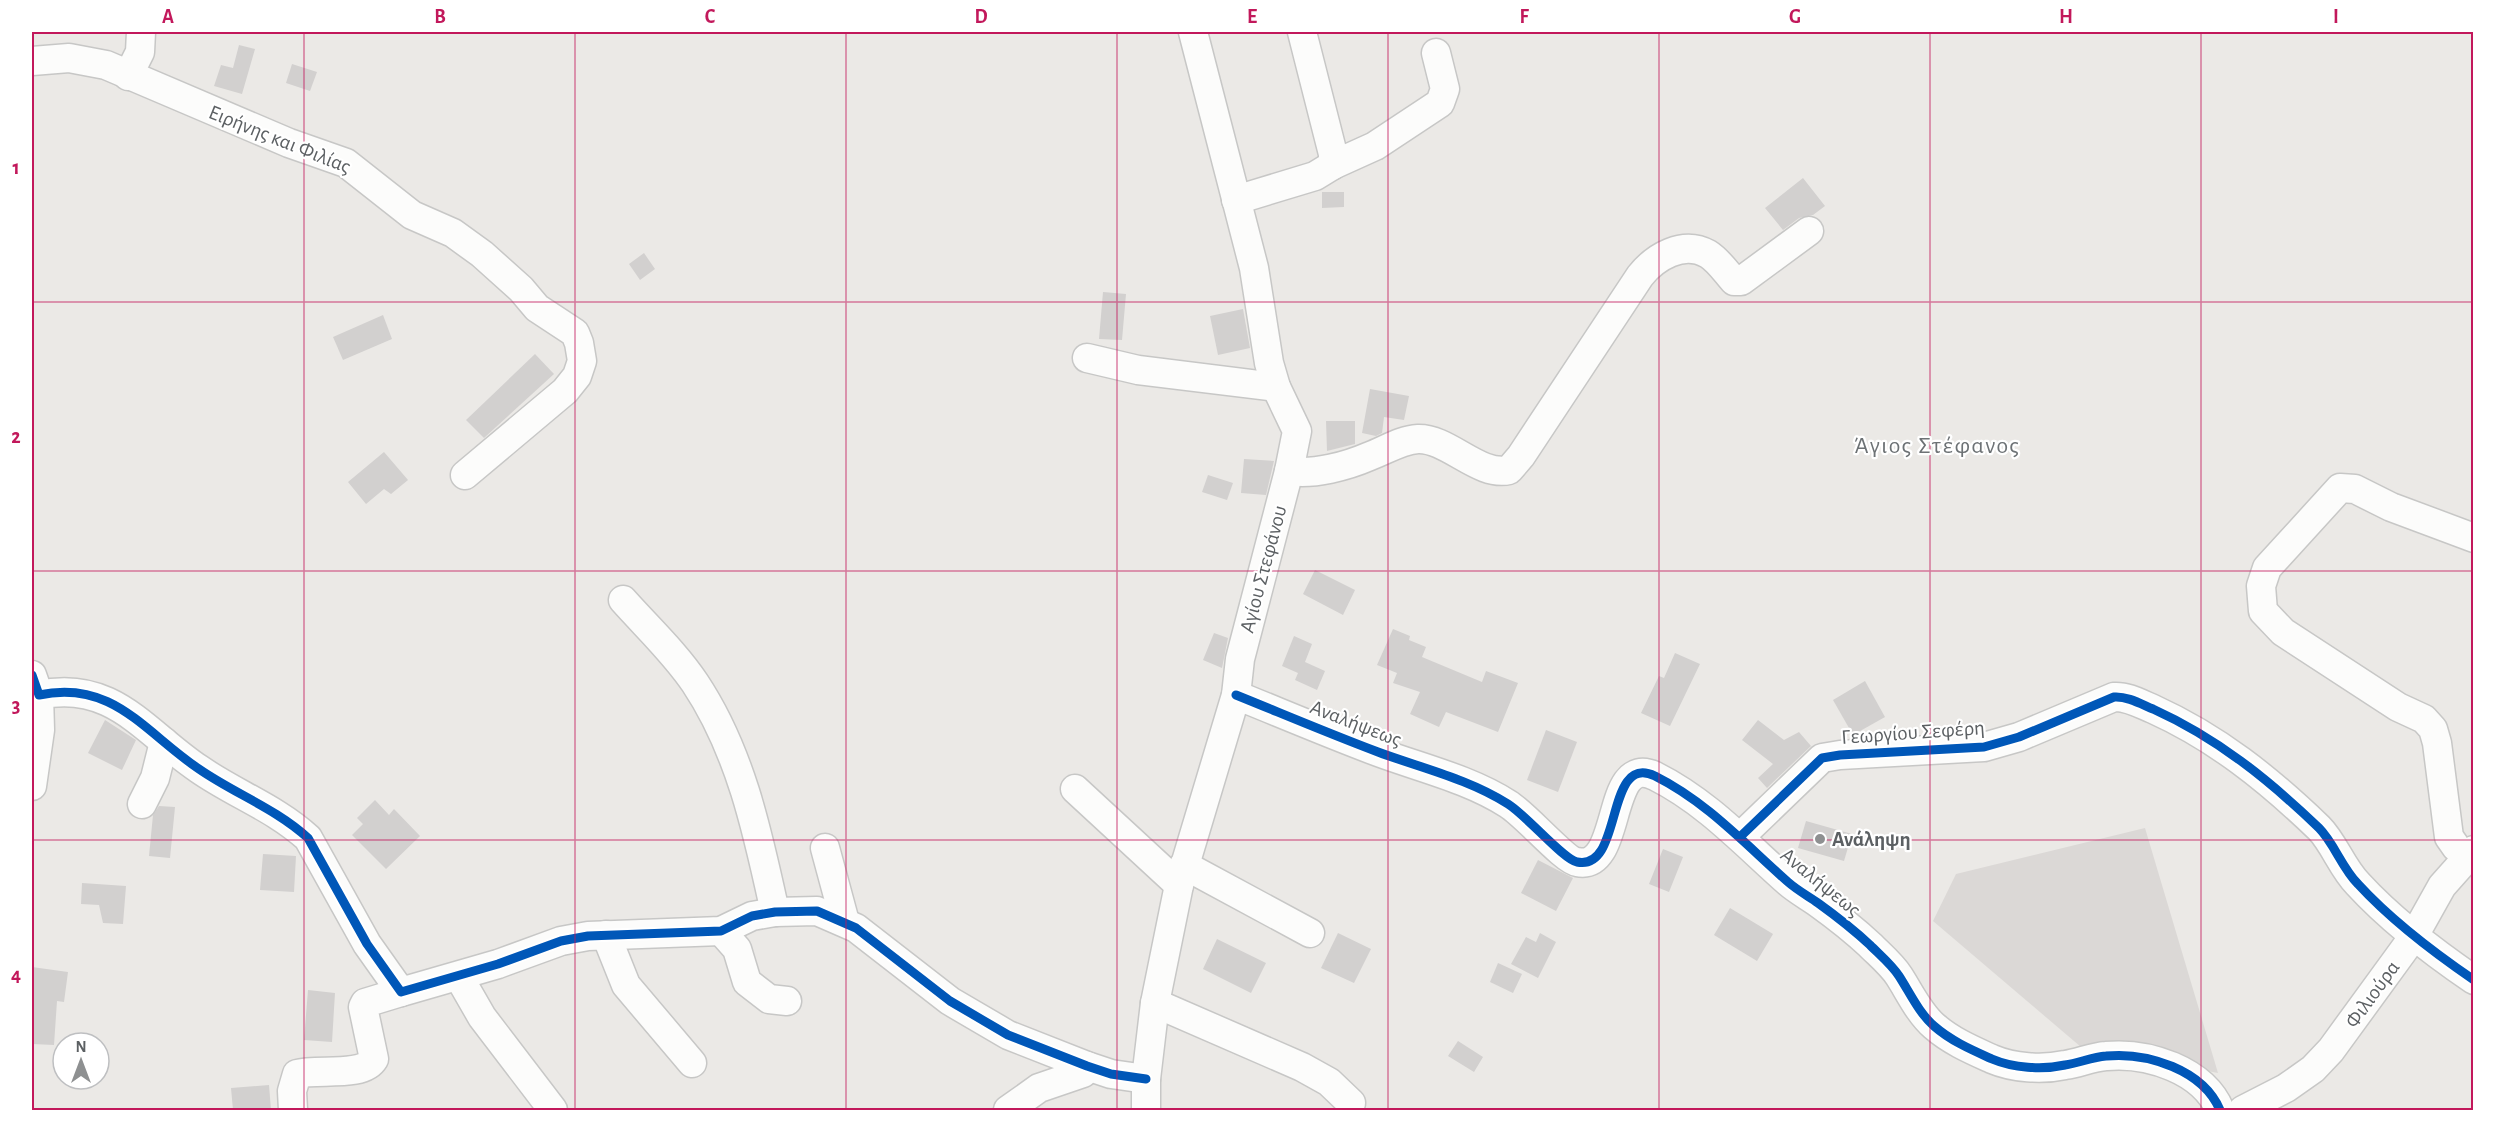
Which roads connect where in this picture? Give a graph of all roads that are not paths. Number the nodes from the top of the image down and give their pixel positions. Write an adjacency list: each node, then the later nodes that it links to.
1 (141, 32): 6 (street)
2 (1193, 32): 8 (street, Αγίου Στεφάνου)
3 (1302, 32): 7 (street)
4 (1436, 53): 7 (street)
5 (32, 61): 6 (street, Ειρήνης και Φιλίας)
6 (128, 76): 13 (street, Ειρήνης και Φιλίας)
7 (1332, 165): 8 (street)
8 (1236, 200): 11 (street, Αγίου Στεφάνου)
9 (1809, 231): 12 (street)
10 (1087, 358): 11 (street)
11 (1276, 387): 12 (street, Αγίου Στεφάνου)
12 (1289, 471): 17 (street, Αγίου Στεφάνου)
13 (465, 475)
14 (2474, 538): 24 (street)
15 (623, 600): 26 (street)
16 (35, 685): 18 (street); 19 (street)
17 (1236, 695): 22 (street, Αναλήψεως); 25 (street, Αγίου Στεφάνου)
18 (164, 742): 21 (street); 34 (street)
19 (32, 786)
20 (1075, 789): 25 (street)
21 (142, 804)
22 (1741, 836): 31 (street, Γεωργίου Σεφέρη); 45 (street, Αναλήψεως)
23 (825, 848): 27 (street)
24 (2471, 854): 31 (street, Φιλιούρα)
25 (1181, 875): 29 (street); 36 (street, Αγίου Στεφάνου)
26 (775, 912): 27 (street); 28 (street)
27 (845, 922): 38 (street)
28 (721, 932): 30 (street); 35 (street)
29 (1310, 933)
30 (606, 935): 32 (street); 37 (street)
31 (2414, 936): 33 (street, Γεωργίου Σεφέρη); 46 (street, Φιλιούρα)
32 (459, 977): 34 (street); 42 (street)
33 (2474, 980)
34 (401, 992): 41 (street)
35 (787, 1001)
36 (1155, 1003): 39 (street, Αγίου Στεφάνου); 40 (street)
37 (692, 1063)
38 (1087, 1066): 39 (street); 43 (street)
39 (1146, 1079): 44 (street, Αγίου Στεφάνου)
40 (1351, 1102)
41 (293, 1110)
42 (553, 1110)
43 (1008, 1110)
44 (1146, 1110)
45 (2220, 1110)
46 (2243, 1110)

